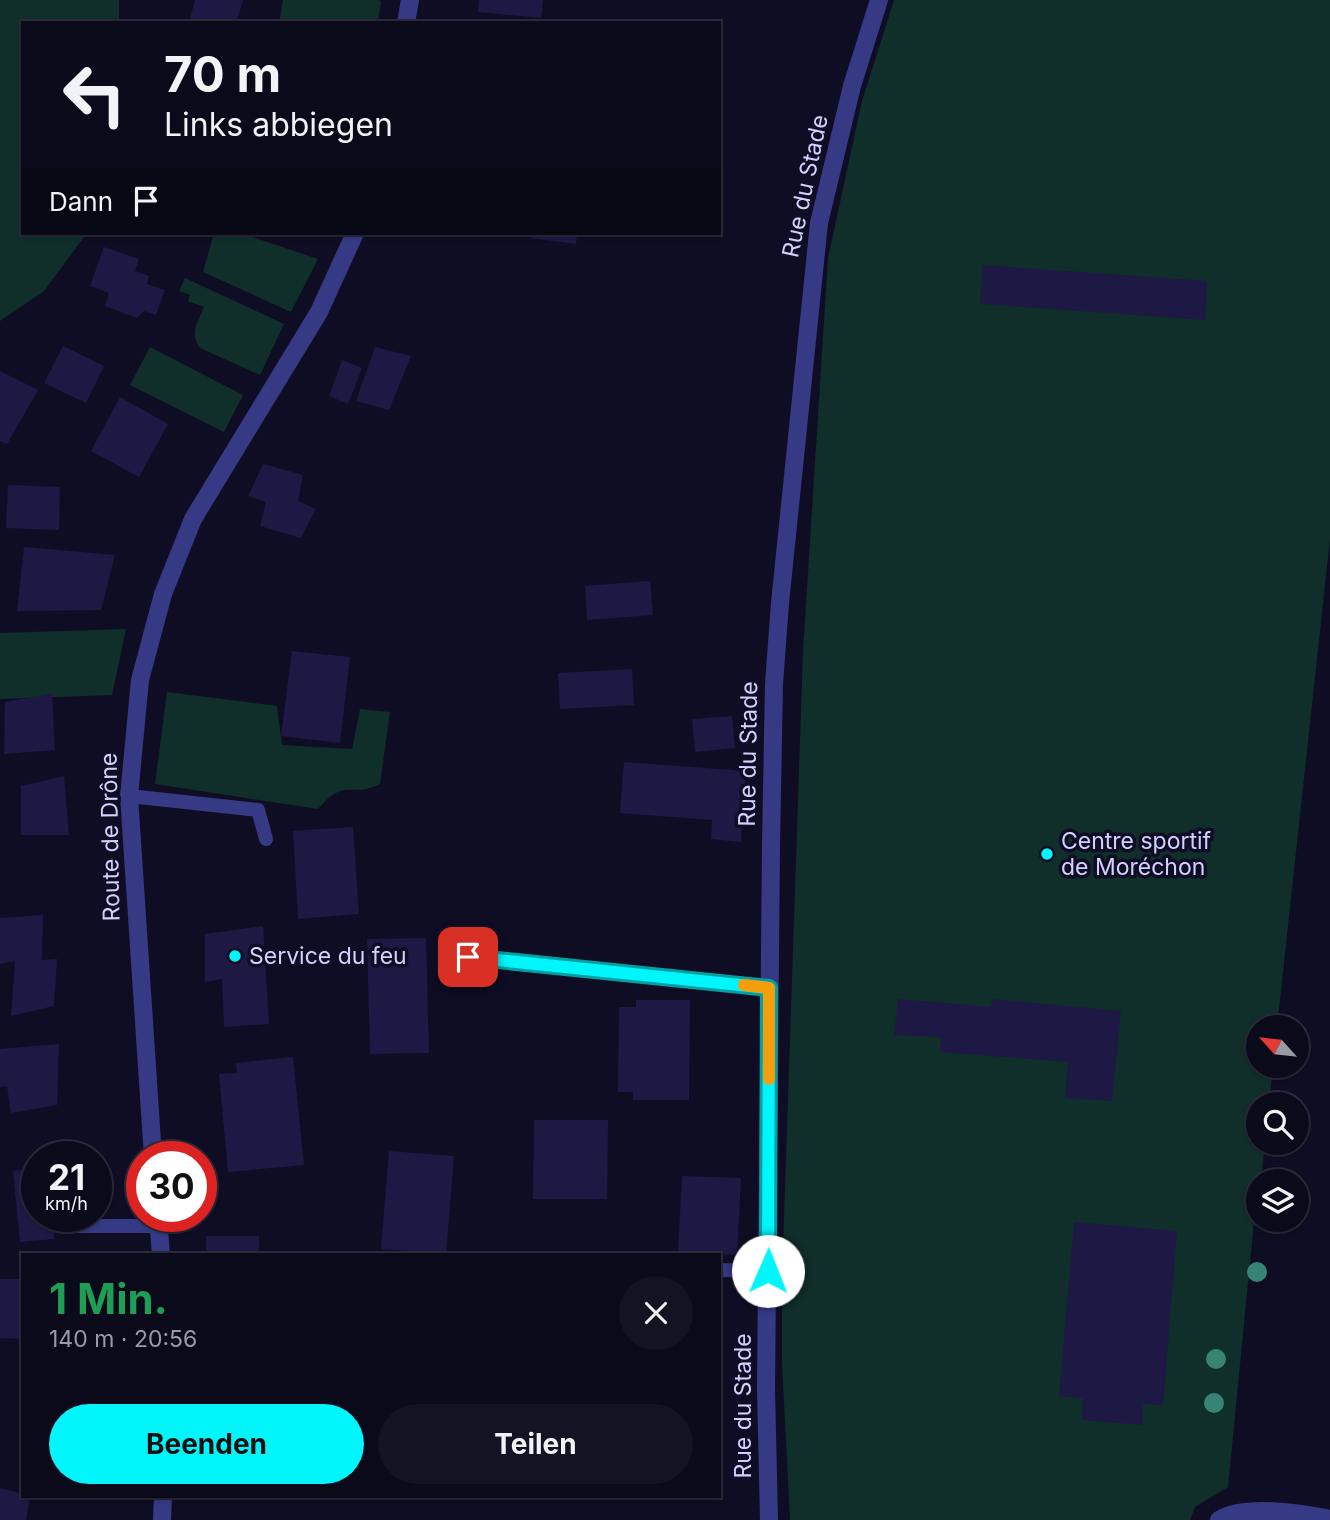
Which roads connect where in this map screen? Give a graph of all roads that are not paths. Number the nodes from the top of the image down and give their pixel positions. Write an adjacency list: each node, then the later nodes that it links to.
1 (410, 0): 3 (street)
2 (879, 0): 8 (street, Rue du Stade)
3 (406, 21)
4 (354, 235): 5 (street, Route de Drône)
5 (129, 796): 6 (lane); 9 (street, Route de Drône)
6 (266, 839)
7 (468, 957): 8 (lane)
8 (769, 988): 13 (street, Rue du Stade)
9 (152, 1141)
10 (159, 1232): 11 (street)
11 (161, 1253)
12 (721, 1270): 13 (lane)
13 (768, 1271): 17 (street, Rue du Stade)
14 (163, 1498): 16 (street)
15 (1330, 1519): 18 (street)
16 (162, 1520)
17 (769, 1520)
18 (1219, 1520)

